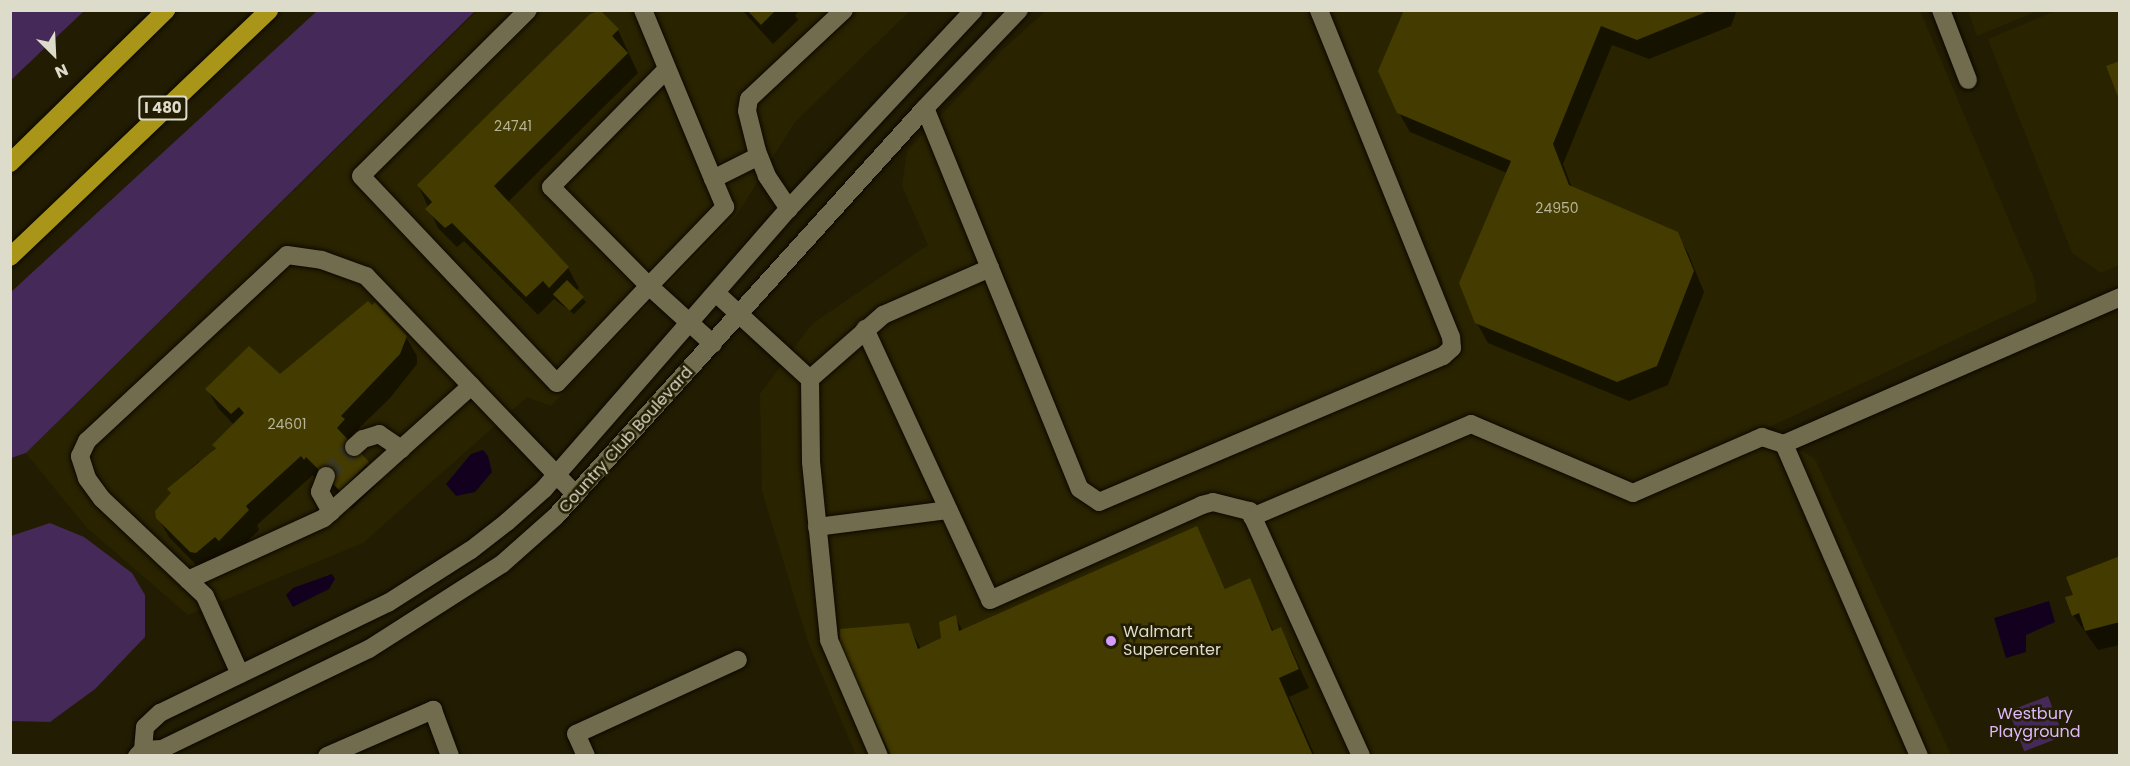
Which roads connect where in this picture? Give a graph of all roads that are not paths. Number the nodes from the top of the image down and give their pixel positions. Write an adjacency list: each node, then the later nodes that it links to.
1 (166, 10): 14 (highway)
2 (269, 10): 17 (highway, I 480)
3 (528, 10): 19 (street)
4 (643, 10): 10 (street)
5 (844, 10): 13 (street)
6 (974, 10): 16 (street, Country Club Boulevard)
7 (1019, 10): 12 (street, Country Club Boulevard)
8 (1319, 10): 18 (street)
9 (1941, 10): 11 (street)
10 (666, 70): 15 (street); 19 (street)
11 (1968, 80)
12 (925, 108): 18 (street); 22 (street, Country Club Boulevard)
13 (759, 156): 15 (street); 16 (street)
14 (10, 163)
15 (713, 179): 19 (street)
16 (789, 209): 20 (street, Country Club Boulevard)
17 (10, 257)
18 (990, 268): 24 (street)
19 (649, 286): 23 (street)
20 (716, 293): 22 (street); 23 (street, Country Club Boulevard)
21 (2120, 297): 28 (street)
22 (739, 315): 25 (street, Country Club Boulevard); 26 (street)
23 (689, 323): 25 (street); 31 (street, Country Club Boulevard)
24 (865, 329): 26 (street); 34 (street)
25 (713, 344): 33 (street, Country Club Boulevard)
26 (810, 379): 37 (street)
27 (471, 386): 30 (street); 31 (street); 38 (street)
28 (1784, 444): 36 (street); 47 (street)
29 (354, 447): 30 (street)
30 (401, 449): 35 (street)
31 (556, 475): 33 (street); 40 (street, Country Club Boulevard)
32 (326, 477): 35 (street)
33 (576, 495): 41 (street, Country Club Boulevard)
34 (948, 510): 36 (street); 37 (street)
35 (331, 512): 38 (street)
36 (1252, 518): 46 (street)
37 (817, 527): 45 (street)
38 (188, 580): 40 (street)
39 (738, 660): 44 (street)
40 (240, 674): 41 (street, Country Club Boulevard)
41 (140, 753)
42 (327, 756): 43 (street)
43 (450, 756)
44 (586, 756)
45 (879, 756)
46 (1360, 756)
47 (1919, 756)

